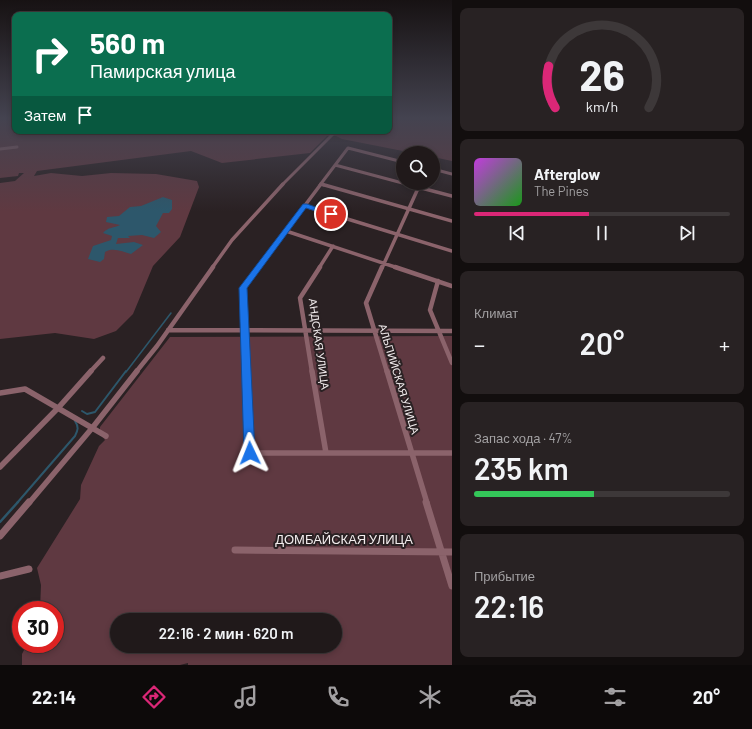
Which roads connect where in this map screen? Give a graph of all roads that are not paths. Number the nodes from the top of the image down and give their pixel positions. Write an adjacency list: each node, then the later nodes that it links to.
1 (318, 149): 23 (street)
2 (347, 149): 5 (street)
3 (352, 149): 4 (street)
4 (396, 160)
5 (335, 165): 8 (street); 9 (street)
6 (440, 171): 7 (street)
7 (452, 174)
8 (396, 180)
9 (320, 184): 13 (street); 14 (street)
10 (417, 190): 14 (street, АЛЬПИЙСКАЯ УЛИЦА)
11 (434, 190): 12 (street)
12 (452, 196)
13 (305, 206): 16 (street); 17 (street)
14 (408, 209): 15 (street); 17 (street, АЛЬПИЙСКАЯ УЛИЦА)
15 (452, 222)
16 (286, 231): 18 (street); 24 (street)
17 (397, 234): 19 (street); 20 (street, АЛЬПИЙСКАЯ УЛИЦА)
18 (333, 246): 20 (street); 25 (street, АНДСКАЯ УЛИЦА)
19 (452, 251)
20 (383, 263): 21 (street); 26 (street, АЛЬПИЙСКАЯ УЛИЦА)
21 (438, 281): 22 (street); 27 (street)
22 (452, 286)
23 (168, 330): 24 (street); 33 (street)
24 (246, 330): 25 (street); 35 (street)
25 (306, 331): 26 (street); 35 (street, АНДСКАЯ УЛИЦА)
26 (374, 331): 27 (street); 36 (street, АЛЬПИЙСКАЯ УЛИЦА)
27 (438, 331): 28 (street); 30 (street)
28 (452, 331)
29 (102, 358): 32 (street)
30 (452, 363)
31 (0, 393): 32 (street)
32 (58, 407): 33 (street); 38 (street)
33 (93, 427): 34 (street); 39 (street)
34 (106, 436)
35 (326, 453): 36 (street)
36 (411, 453): 37 (street); 41 (street, АЛЬПИЙСКАЯ УЛИЦА)
37 (452, 453)
38 (0, 468)
39 (0, 536)
40 (235, 550): 41 (street, ДОМБАЙСКАЯ УЛИЦА)
41 (441, 552): 42 (street, ДОМБАЙСКАЯ УЛИЦА); 45 (street, АЛЬПИЙСКАЯ УЛИЦА)
42 (452, 552)
43 (29, 569): 44 (street)
44 (0, 576)
45 (452, 586)

